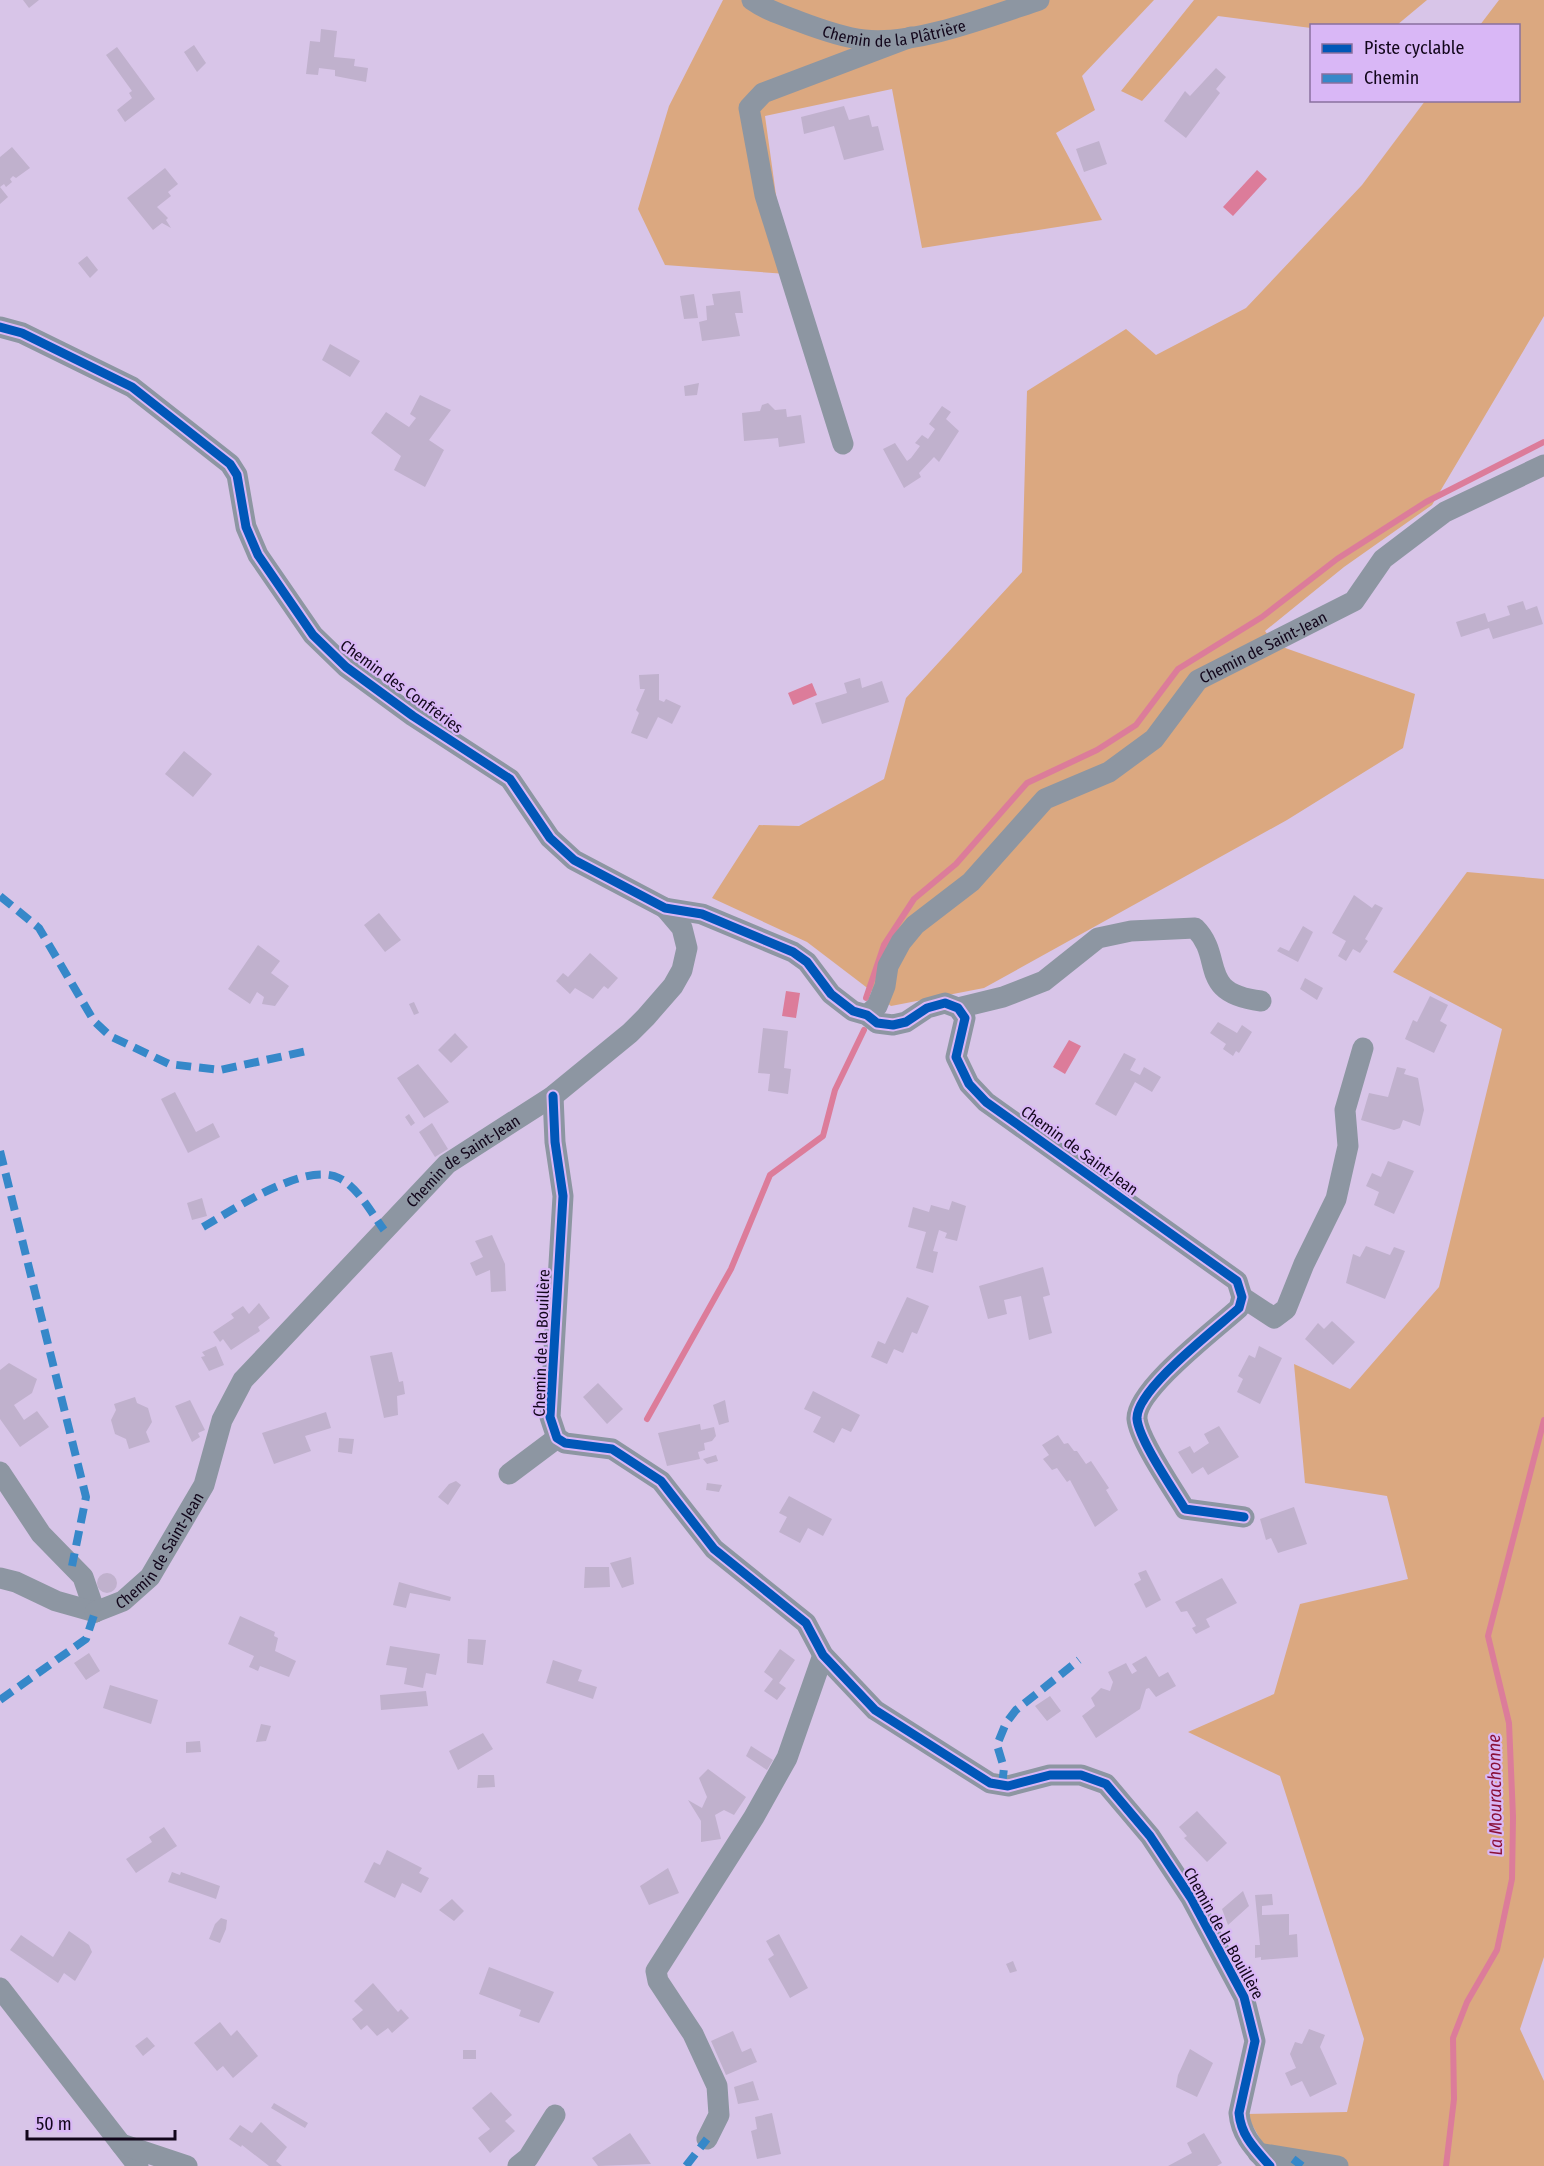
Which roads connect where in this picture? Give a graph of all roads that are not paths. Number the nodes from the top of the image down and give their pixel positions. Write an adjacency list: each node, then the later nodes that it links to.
1 (752, 0): 3 (street, Chemin de la Plâtrière)
2 (1039, 0): 3 (street, Chemin de la Plâtrière)
3 (911, 37): 5 (street)
4 (0, 327): 7 (street, Chemin des Confréries)
5 (843, 444)
6 (1544, 465): 10 (street, Chemin de Saint-Jean)
7 (665, 908): 10 (street); 12 (street, Chemin de Saint-Jean)
8 (1262, 1001): 9 (street)
9 (958, 1008): 10 (street); 13 (street, Chemin de Saint-Jean)
10 (867, 1015)
11 (1363, 1048): 13 (street)
12 (553, 1096): 14 (street, Chemin de la Bouillère); 19 (street, Chemin de Saint-Jean)
13 (1242, 1297): 17 (street)
14 (557, 1438): 16 (street); 20 (street, Chemin de la Bouillère)
15 (0, 1472): 19 (street)
16 (509, 1473)
17 (1244, 1517)
18 (0, 1578): 19 (street)
19 (95, 1612)
20 (823, 1656): 23 (street); 25 (street, Chemin de la Bouillère)
21 (0, 1988): 24 (street)
22 (555, 2115): 26 (street)
23 (707, 2139)
24 (121, 2144): 27 (street); 28 (street)
25 (1264, 2160): 29 (street, Chemin de la Bouillère)
26 (526, 2163)
27 (138, 2166)
28 (187, 2166)
29 (1338, 2166)

